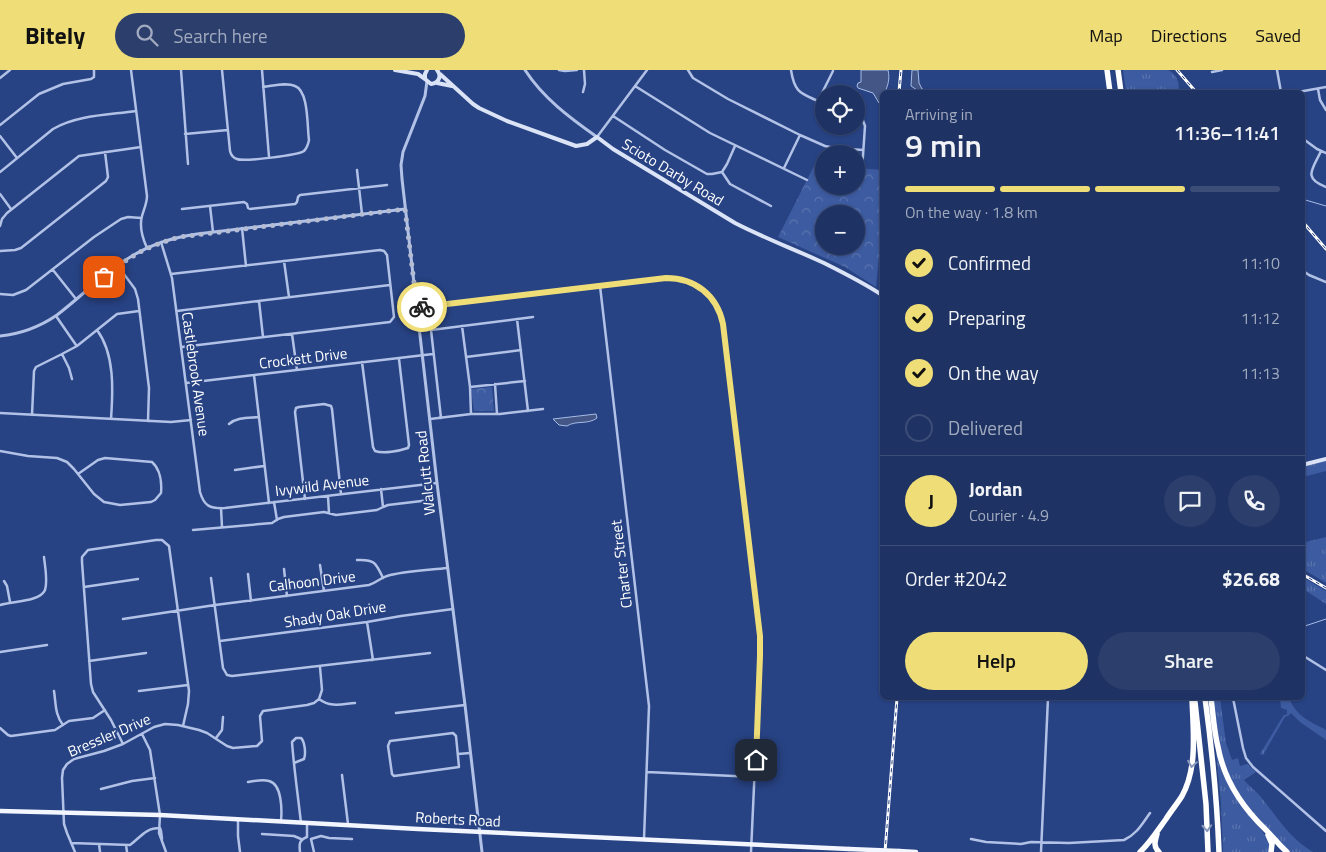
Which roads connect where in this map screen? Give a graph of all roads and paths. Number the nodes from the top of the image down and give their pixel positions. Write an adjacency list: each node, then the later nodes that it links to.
1 (10, 70): 24 (street)
2 (94, 70): 43 (street)
3 (131, 70): 41 (street)
4 (180, 70): 45 (street)
5 (222, 70): 44 (street)
6 (262, 70): 29 (street)
7 (395, 70): 21 (main road)
8 (426, 70): 21 (main road); 25 (main road)
9 (525, 70): 48 (street)
10 (559, 70): 11 (street)
11 (577, 70)
12 (584, 70): 37 (street)
13 (647, 70): 28 (street)
14 (688, 70): 46 (street)
15 (790, 70): 39 (street)
16 (1107, 70): 33 (highway)
17 (1118, 70): 34 (highway)
18 (1222, 70): 23 (street)
19 (1277, 70): 35 (street)
20 (833, 71): 27 (street)
21 (411, 72): 25 (main road)
22 (439, 72): 26 (main road); 30 (main road)
23 (1212, 72)
24 (0, 78)
25 (426, 80): 26 (main road); 38 (street, Walcutt Road)
26 (435, 83): 30 (main road); 38 (street, Walcutt Road)
27 (826, 85)
28 (635, 86): 42 (street); 51 (street)
29 (263, 87): 56 (street); 56 (street)
30 (454, 87): 48 (main road)
31 (1326, 87): 32 (street)
32 (1318, 88): 36 (street); 40 (street)
33 (1110, 90)
34 (1121, 90)
35 (1281, 90)
36 (1305, 91)
37 (583, 92)
38 (425, 96): 72 (street, Walcutt Road)
39 (815, 99)
40 (1326, 110)
41 (136, 111): 52 (street); 57 (street)
42 (613, 116): 48 (street); 62 (street)
43 (0, 125)
44 (228, 130): 45 (street); 56 (street)
45 (186, 134): 58 (street)
46 (800, 135): 50 (street); 59 (street)
47 (0, 136): 57 (street)
48 (597, 137): 91 (main road, Scioto Darby Road)
49 (1305, 140): 53 (street)
50 (823, 145)
51 (735, 146): 59 (street); 62 (street)
52 (141, 147): 54 (street); 74 (street)
53 (1321, 151): 55 (street); 65 (street)
54 (105, 152): 70 (street); 80 (street)
55 (1326, 153)
56 (270, 157)
57 (17, 158): 61 (street)
58 (188, 164)
59 (784, 168): 63 (street)
60 (357, 170): 66 (street)
61 (0, 172)
62 (722, 172): 69 (street)
63 (807, 180)
64 (387, 185): 66 (street)
65 (1326, 187)
66 (359, 188): 68 (street); 73 (street)
67 (0, 194): 70 (street)
68 (210, 206): 71 (street); 77 (street)
69 (770, 206)
70 (12, 209): 75 (street)
71 (182, 209)
72 (405, 209): 73 (street); 95 (street, Walcutt Road)
73 (362, 214): 76 (street)
74 (141, 218): 79 (street); 84 (street)
75 (0, 226)
76 (242, 228): 77 (street); 83 (street)
77 (213, 232): 78 (street)
78 (161, 242): 79 (street); 86 (street, Castlebrook Avenue)
79 (147, 248): 82 (street)
80 (0, 251)
81 (284, 261): 83 (street); 88 (street); 92 (street)
82 (118, 266): 93 (street); 96 (street)
83 (246, 266): 86 (street)
84 (52, 270): 90 (street); 93 (street)
85 (1305, 272): 87 (street)
86 (172, 274): 97 (street, Castlebrook Avenue)
87 (1326, 282)
88 (390, 285): 92 (street); 103 (street)
89 (600, 286): 95 (street); 211 (street, Charter Street); 213 (street)
90 (0, 294)
91 (880, 294)
92 (289, 297): 94 (street)
93 (76, 299): 98 (street)
94 (259, 301): 97 (street); 105 (street)
95 (417, 307): 111 (street, Walcutt Road)
96 (140, 310): 102 (street); 133 (street)
97 (176, 311): 107 (street, Castlebrook Avenue)
98 (56, 316): 104 (street); 106 (street)
99 (533, 318): 100 (street)
100 (517, 319): 101 (street); 108 (street)
101 (462, 326): 110 (street); 112 (street)
102 (97, 330): 106 (street); 130 (street)
103 (292, 334): 105 (street); 115 (street)
104 (0, 336)
105 (263, 337): 107 (street)
106 (77, 346): 109 (street)
107 (181, 347): 119 (street, Castlebrook Avenue)
108 (521, 350): 112 (street); 118 (street)
109 (62, 354): 117 (street); 127 (street)
110 (433, 354): 111 (street, Crockett Drive); 129 (street)
111 (422, 355): 113 (street, Crockett Drive); 131 (street, Walcutt Road)
112 (466, 357): 121 (street)
113 (399, 358): 114 (street, Crockett Drive); 114 (street)
114 (362, 362): 115 (street, Crockett Drive)
115 (297, 370): 116 (street, Crockett Drive)
116 (254, 375): 119 (street, Crockett Drive); 128 (street)
117 (72, 379)
118 (525, 381): 120 (street); 123 (street)
119 (186, 383): 132 (street, Castlebrook Avenue)
120 (494, 384): 121 (street); 126 (street)
121 (470, 387): 125 (street)
122 (543, 409): 123 (street)
123 (528, 411): 126 (street)
124 (0, 413): 127 (street)
125 (471, 414): 126 (street); 129 (street)
126 (498, 414)
127 (32, 415): 130 (street)
128 (259, 417): 134 (street); 138 (street)
129 (441, 418): 131 (street)
130 (111, 419): 133 (street)
131 (430, 419): 141 (street, Walcutt Road)
132 (191, 420): 133 (street); 149 (street, Castlebrook Avenue)
133 (148, 421)
134 (229, 424)
135 (0, 451): 140 (street)
136 (1326, 459): 137 (main road)
137 (1305, 464)
138 (264, 466): 139 (street); 148 (street)
139 (235, 470)
140 (78, 474): 140 (street)
141 (437, 483): 142 (street, Ivywild Avenue); 159 (street, Walcutt Road)
142 (381, 490): 143 (street, Ivywild Avenue); 150 (street)
143 (341, 494): 144 (street, Ivywild Avenue); 145 (street)
144 (328, 496): 145 (street, Ivywild Avenue); 152 (street)
145 (305, 498): 147 (street, Ivywild Avenue)
146 (430, 500): 150 (street)
147 (274, 502): 148 (street, Ivywild Avenue); 153 (street)
148 (269, 503): 151 (street, Ivywild Avenue)
149 (210, 506): 151 (street, Ivywild Avenue)
150 (383, 507): 152 (street)
151 (221, 508): 154 (street)
152 (329, 513): 153 (street)
153 (277, 520): 154 (street)
154 (222, 527): 155 (street)
155 (193, 530)
156 (44, 557): 170 (street)
157 (357, 560): 163 (street)
158 (320, 565): 167 (street)
159 (447, 568): 163 (street, Calhoon Drive); 173 (street, Walcutt Road)
160 (284, 569): 168 (street)
161 (248, 574): 169 (street)
162 (212, 578): 172 (street)
163 (383, 578): 167 (street, Calhoon Drive)
164 (138, 579): 166 (street)
165 (4, 580): 170 (street)
166 (84, 587): 174 (street); 184 (street)
167 (324, 591): 168 (street, Calhoon Drive)
168 (287, 596): 169 (street, Calhoon Drive)
169 (251, 601): 172 (street, Calhoon Drive)
170 (10, 602): 171 (street)
171 (0, 605)
172 (215, 605): 174 (street, Calhoon Drive); 177 (street)
173 (453, 609): 176 (street, Shady Oak Drive); 198 (street, Walcutt Road)
174 (179, 611): 175 (street, Calhoon Drive); 187 (street)
175 (123, 619)
176 (368, 622): 177 (street, Shady Oak Drive); 183 (street)
177 (220, 641): 185 (street)
178 (47, 645): 179 (street)
179 (0, 652)
180 (146, 653): 184 (street)
181 (430, 653): 183 (street)
182 (1305, 657): 186 (street)
183 (372, 660): 185 (street)
184 (89, 661): 199 (street)
185 (320, 667): 190 (street)
186 (1326, 670)
187 (188, 685): 189 (street); 203 (street)
188 (54, 691): 202 (street)
189 (139, 691)
190 (319, 699): 197 (street); 206 (street, Bressler Drive)
191 (1048, 700): 238 (street)
192 (1193, 700): 228 (highway, one-way to 228)
193 (1193, 700): 257 (highway, one-way to 257)
194 (1206, 700): 258 (highway)
195 (1211, 700): 226 (highway)
196 (1233, 700): 229 (street)
197 (355, 703)
198 (465, 705): 200 (street); 208 (street, Walcutt Road)
199 (105, 710): 202 (street); 207 (street)
200 (396, 714)
201 (222, 717): 206 (street)
202 (63, 725): 204 (street)
203 (183, 726): 205 (street, Bressler Drive); 206 (street, Bressler Drive)
204 (0, 728)
205 (142, 734): 207 (street, Bressler Drive); 214 (street)
206 (216, 738)
207 (123, 744): 218 (street, Bressler Drive)
208 (470, 753): 209 (street); 230 (street, Walcutt Road)
209 (458, 754): 209 (street)
210 (294, 763): 210 (street); 223 (street)
211 (647, 772): 213 (street); 236 (street, Charter Street)
212 (342, 775): 225 (street)
213 (754, 777): 242 (street)
214 (154, 778): 216 (street); 220 (street)
215 (248, 782): 222 (street)
216 (101, 789)
217 (0, 811): 218 (main road, Roberts Road)
218 (64, 812): 220 (main road, Roberts Road); 239 (street)
219 (1150, 813): 238 (street)
220 (160, 815): 221 (main road, Roberts Road); 227 (street)
221 (238, 820): 222 (main road, Roberts Road); 248 (street)
222 (281, 822): 223 (main road, Roberts Road)
223 (301, 824): 224 (main road, Roberts Road)
224 (307, 824): 225 (main road, Roberts Road); 232 (street)
225 (348, 826): 230 (main road, Roberts Road)
226 (1263, 827): 259 (highway); 260 (highway)
227 (160, 828): 241 (street); 247 (street)
228 (1159, 830): 255 (highway); 256 (highway)
229 (1326, 831)
230 (479, 832): 236 (main road, Roberts Road); 251 (street, Walcutt Road)
231 (262, 834): 233 (street)
232 (306, 837): 233 (street); 234 (street)
233 (301, 839): 249 (street)
234 (312, 839): 235 (street); 250 (street)
235 (352, 839)
236 (644, 839): 242 (main road, Roberts Road)
237 (971, 839): 238 (street)
238 (1041, 842): 254 (street)
239 (71, 843): 240 (street); 245 (street)
240 (99, 844): 241 (street); 243 (street)
241 (126, 845): 246 (street)
242 (752, 845): 244 (main road, Roberts Road, bridge); 252 (street)
243 (100, 851)
244 (899, 851): 253 (main road, Roberts Road)
245 (75, 852)
246 (126, 852)
247 (166, 852)
248 (240, 852)
249 (300, 852)
250 (314, 852)
251 (482, 852)
252 (751, 852)
253 (916, 852)
254 (1041, 852)
255 (1140, 852)
256 (1159, 852)
257 (1208, 852)
258 (1219, 852)
259 (1271, 852)
260 (1287, 852)

